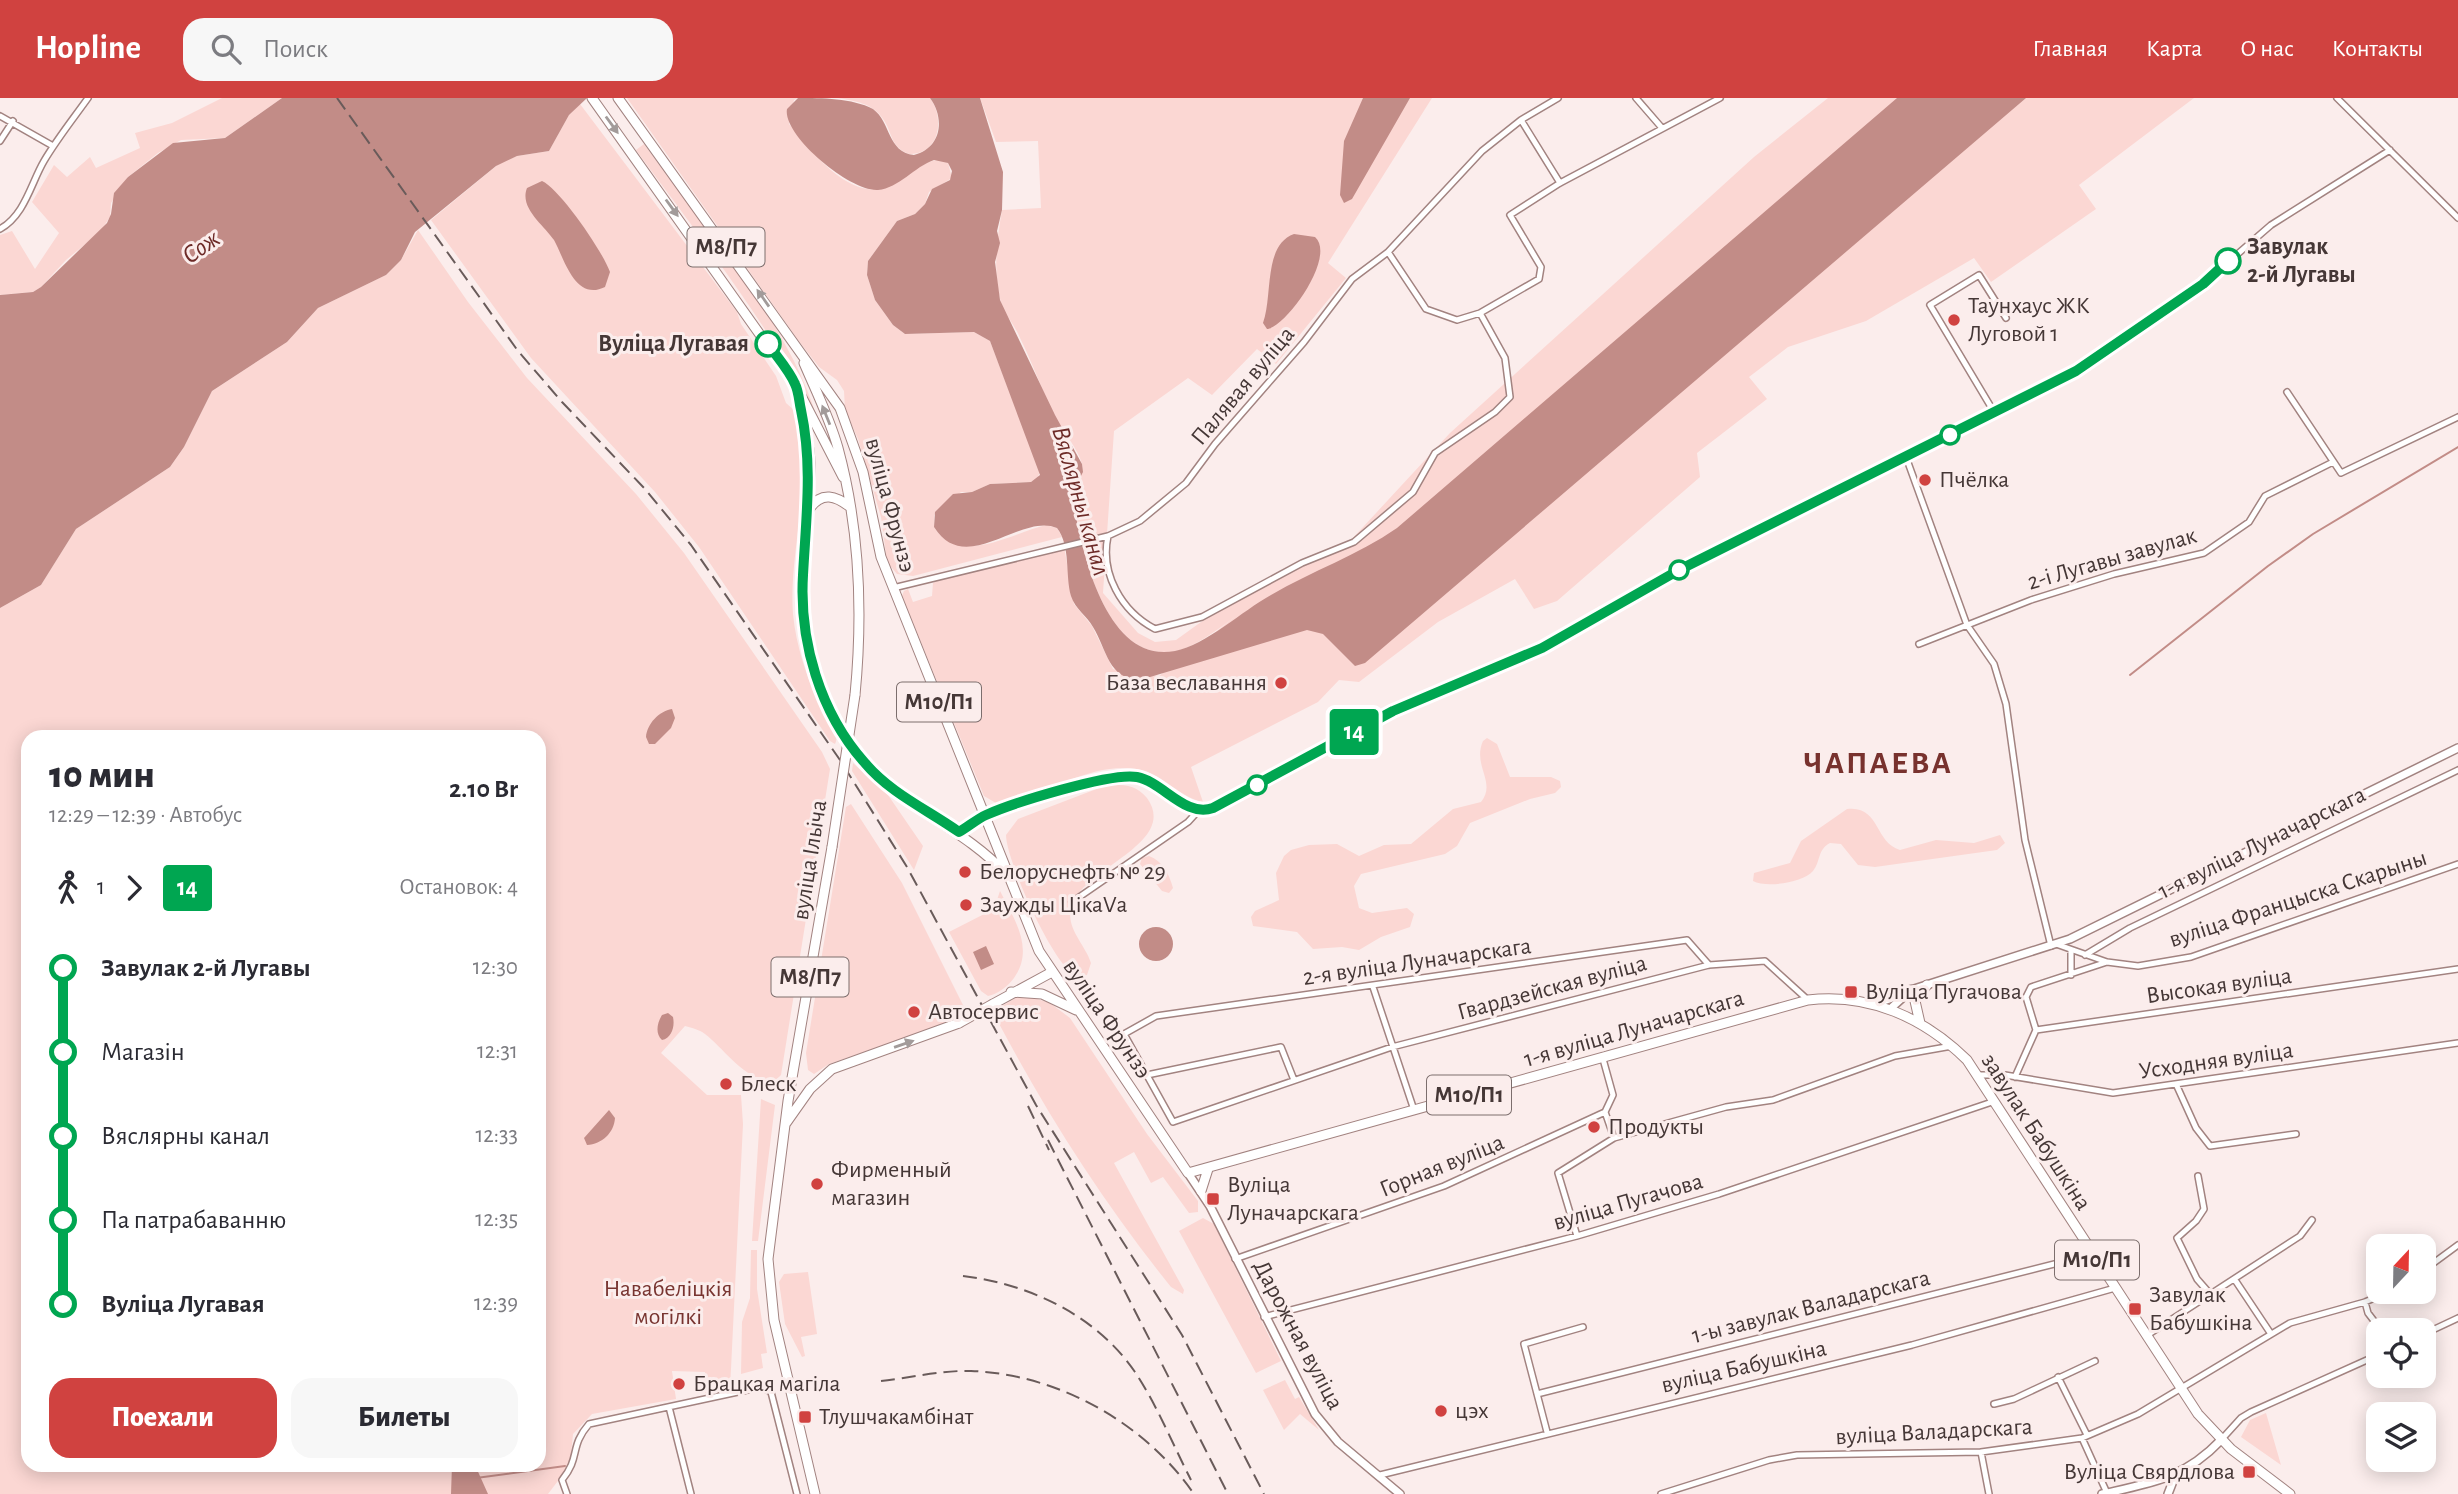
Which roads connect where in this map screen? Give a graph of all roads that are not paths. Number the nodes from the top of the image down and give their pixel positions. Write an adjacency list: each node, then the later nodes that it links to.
1 (88, 98): 13 (street)
2 (592, 98): 22 (main road, М8/П7, one-way to 22)
3 (618, 98): 21 (main road, вуліца Фрунзэ / М8/П7, one-way to 3)
4 (1558, 98): 9 (street, Палявая вуліца)
5 (1636, 98): 11 (street)
6 (1720, 98): 11 (street)
7 (2337, 98): 14 (street)
8 (0, 116): 10 (street)
9 (1521, 120): 15 (street); 18 (street, Палявая вуліца)
10 (13, 121): 12 (street); 13 (street)
11 (1662, 128): 15 (street)
12 (0, 141)
13 (54, 146): 17 (street)
14 (2390, 150): 16 (street); 24 (street)
15 (1560, 183): 19 (street)
16 (2458, 218)
17 (0, 229)
18 (1388, 252): 19 (street); 31 (street, Палявая вуліца)
19 (1480, 313): 31 (street)
20 (2006, 318): 24 (street)
21 (801, 355): 28 (main road, вуліца Ільіча / М8/П7, one-way to 21); 32 (main road, вуліца Фрунзэ / М10/П1)
22 (795, 384): 28 (main road, вуліца Ільіча / М8/П7); 30 (main road, М10/П1)
23 (2287, 392): 27 (street)
24 (1993, 412): 26 (street)
25 (2458, 417): 27 (street)
26 (1906, 457): 33 (street); 37 (street)
27 (2333, 462): 33 (street, 2-і Лугавы завулак)
28 (843, 477): 29 (main road, вуліца Ільіча / М8/П7)
29 (851, 508): 30 (main road); 73 (main road, вуліца Ільіча / М8/П7, bridge)
30 (809, 510): 39 (main road, М10/П1)
31 (1108, 536): 32 (street, Палявая вуліца)
32 (893, 588): 38 (main road, вуліца Фрунзэ / М10/П1)
33 (1967, 625): 34 (street, 2-і Лугавы завулак); 43 (street)
34 (1919, 644)
35 (2458, 748): 43 (street)
36 (2458, 770): 45 (street, 1-я вуліца Луначарскага)
37 (1199, 810): 38 (street); 42 (street)
38 (985, 815): 39 (main road); 41 (main road, вуліца Фрунзэ / М10/П1)
39 (959, 832): 41 (main road, М10/П1)
40 (2458, 864): 46 (street, вуліца Францыска Скарыны)
41 (1010, 877): 49 (main road, вуліца Фрунзэ / М10/П1)
42 (1072, 902)
43 (2054, 945): 44 (street); 51 (street)
44 (2071, 951): 45 (street); 50 (street)
45 (2085, 955): 46 (street)
46 (2107, 962): 50 (street, вуліца Францыска Скарыны)
47 (1709, 965): 52 (street, 2-я вуліца Луначарскага); 55 (street, Гвардзейская вуліца); 63 (street, Гвардзейская вуліца)
48 (2458, 970): 60 (street, Высокая вуліца)
49 (1052, 972): 54 (main road); 58 (main road, вуліца Фрунзэ / М10/П1)
50 (2071, 975): 60 (street, вуліца Францыска Скарыны)
51 (1927, 985): 53 (street); 59 (main road)
52 (1373, 987): 63 (street); 65 (street, 2-я вуліца Луначарскага)
53 (1911, 990): 56 (main road); 57 (street)
54 (1011, 992): 58 (main road); 73 (main road, one-way to 54, bridge)
55 (1808, 1000): 56 (main road, 1-я вуліца Луначарскага / М10/П1); 64 (main road, 1-я вуліца Луначарскага / М10/П1)
56 (1875, 1003): 57 (main road, 1-я вуліца Луначарскага / М10/П1)
57 (1890, 1009): 59 (main road, завулак Бабушкіна / М10/П1)
58 (1078, 1010): 77 (main road, вуліца Фрунзэ / М10/П1)
59 (1920, 1023): 62 (main road, завулак Бабушкіна / М10/П1)
60 (2036, 1030): 67 (street)
61 (2458, 1043): 69 (street, Усходняя вуліца)
62 (1952, 1045): 66 (main road, завулак Бабушкіна / М10/П1); 75 (street)
63 (1392, 1047): 68 (street, Гвардзейская вуліца); 71 (street)
64 (1603, 1059): 71 (main road, 1-я вуліца Луначарскага / М10/П1); 72 (street)
65 (1147, 1075): 68 (street); 68 (street, Гвардзейская вуліца)
66 (1979, 1075): 67 (street, Усходняя вуліца); 70 (main road, завулак Бабушкіна / М10/П1)
67 (2015, 1077): 69 (street, Усходняя вуліца)
68 (1294, 1080)
69 (2176, 1084): 74 (street)
70 (1995, 1101): 81 (street, вуліца Пугачова); 83 (main road, завулак Бабушкіна / М10/П1)
71 (1414, 1110): 76 (main road, 1-я вуліца Луначарскага / М10/П1)
72 (1605, 1112): 75 (street); 84 (street, Горная вуліца)
73 (785, 1124): 114 (main road, вуліца Ільіча / М8/П7)
74 (2295, 1134)
75 (1614, 1138): 81 (street)
76 (1209, 1169): 77 (main road, 1-я вуліца Луначарскага / М10/П1); 79 (main road)
77 (1188, 1173): 79 (street, Дарожная вуліца)
78 (2198, 1176): 88 (street)
79 (1200, 1191): 84 (street, Дарожная вуліца)
80 (2312, 1220): 86 (street)
81 (1577, 1236): 90 (street, вуліца Пугачова)
82 (2458, 1245): 85 (street)
83 (2094, 1254): 87 (main road, завулак Бабушкіна / М10/П1); 101 (street, 1-ы завулак Валадарскага)
84 (1236, 1259): 90 (street, Дарожная вуліца)
85 (2436, 1261)
86 (2235, 1280): 88 (street); 95 (street)
87 (2115, 1287): 96 (main road, завулак Бабушкіна / М10/П1); 104 (street, вуліца Бабушкіна)
88 (2211, 1295): 96 (street)
89 (2365, 1302): 91 (street); 95 (street, вуліца Валадарскага)
90 (1264, 1317): 108 (street, Дарожная вуліца)
91 (2372, 1318)
92 (2458, 1318): 94 (street)
93 (1583, 1327): 101 (street)
94 (2436, 1328)
95 (2271, 1334): 100 (street, вуліца Валадарскага)
96 (2146, 1336): 100 (main road, завулак Бабушкіна / М10/П1)
97 (2366, 1360): 106 (street)
98 (2095, 1362): 99 (street)
99 (2058, 1377): 102 (street); 105 (street)
100 (2179, 1387): 105 (street, вуліца Валадарскага); 106 (main road, завулак Бабушкіна / М10/П1)
101 (1537, 1394): 104 (street)
102 (1994, 1404)
103 (669, 1407): 111 (street); 112 (street); 113 (street)
104 (1547, 1432): 108 (street, вуліца Бабушкіна)
105 (2085, 1436): 107 (street, вуліца Валадарскага); 110 (street)
106 (2221, 1440): 109 (street); 119 (main road, М10/П1)
107 (1981, 1452): 116 (street, вуліца Валадарскага); 117 (street)
108 (1380, 1475): 115 (street, Дарожная вуліца)
109 (2175, 1476): 110 (street); 118 (street)
110 (2105, 1493)
111 (567, 1494)
112 (691, 1494)
113 (797, 1494)
114 (816, 1494)
115 (1401, 1494)
116 (1661, 1494)
117 (1989, 1494)
118 (2168, 1494)
119 (2290, 1494)

